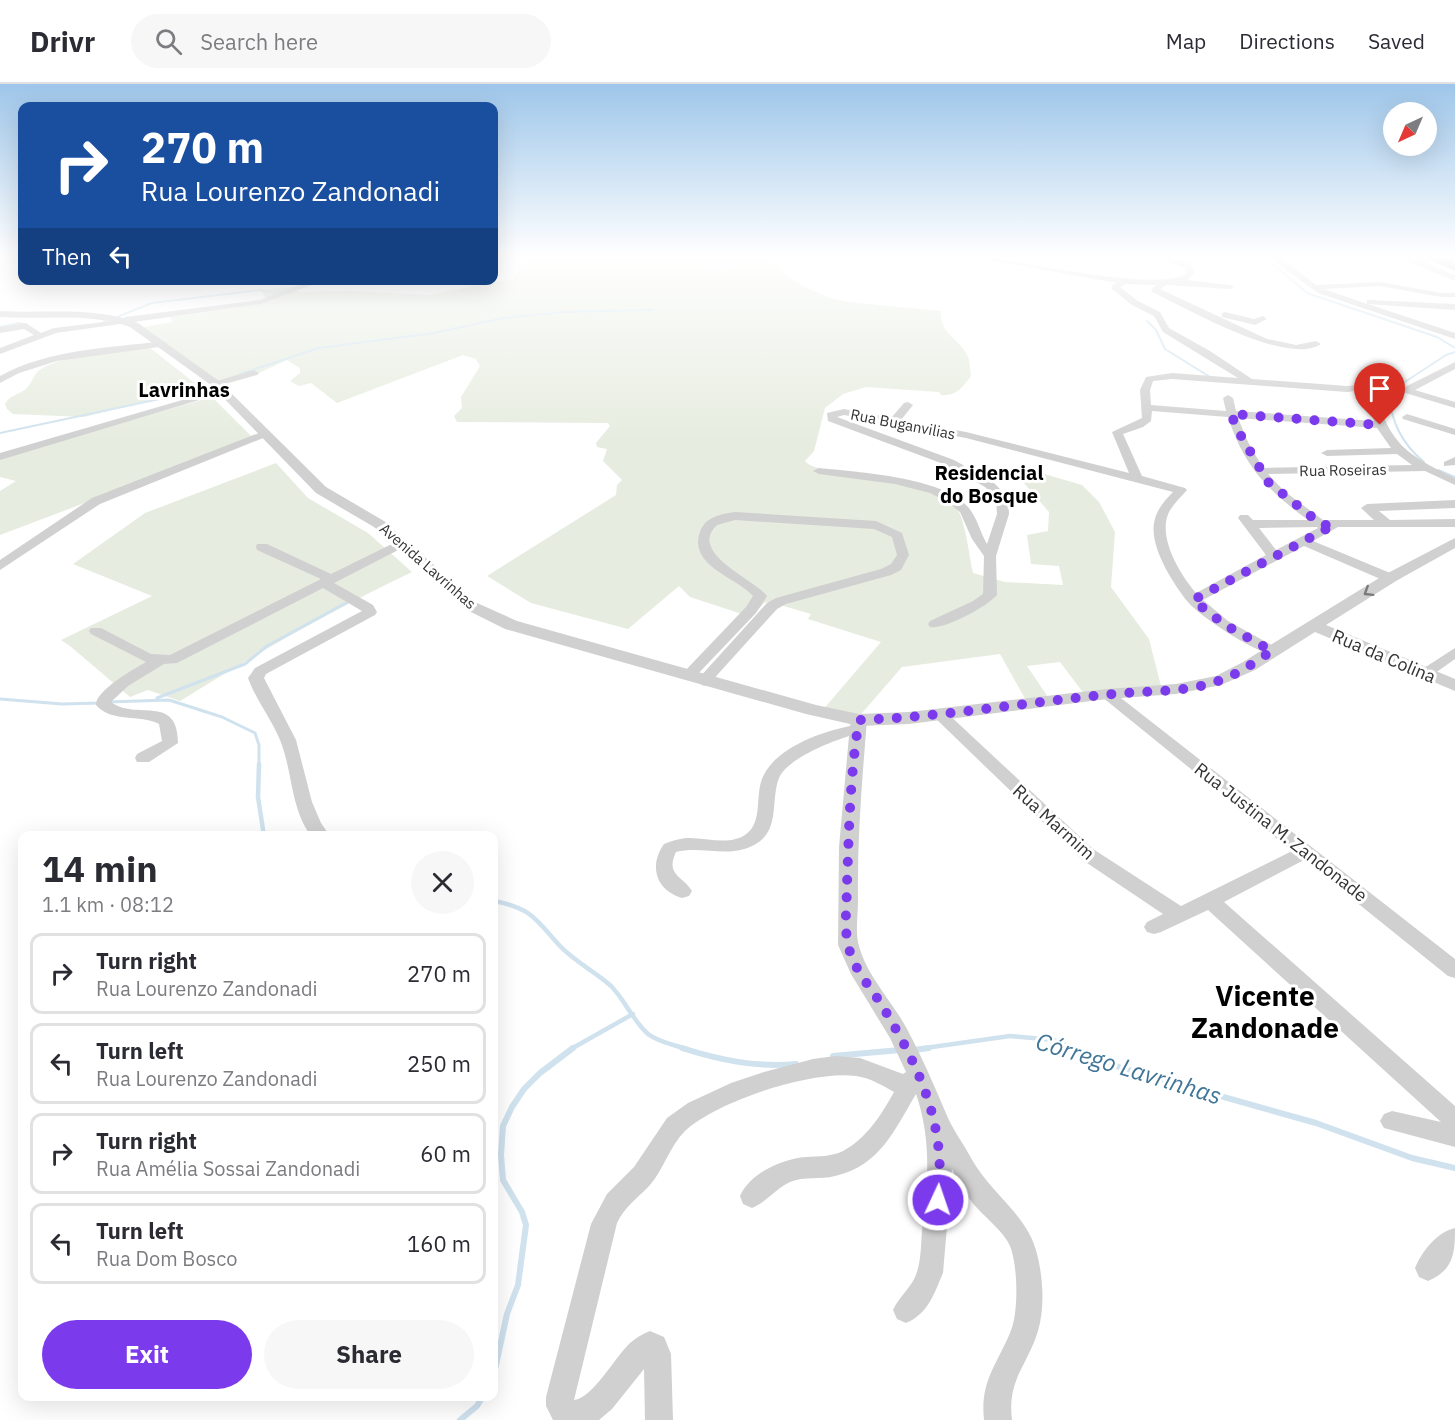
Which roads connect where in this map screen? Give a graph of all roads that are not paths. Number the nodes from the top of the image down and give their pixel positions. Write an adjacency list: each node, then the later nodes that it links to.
1 (61, 317): 8 (street)
2 (153, 317): 8 (street)
3 (1159, 317): 21 (street)
4 (1212, 317): 16 (street)
5 (1235, 317): 7 (street)
6 (1399, 317): 12 (street)
7 (1263, 319)
8 (127, 321): 13 (street); 15 (street, Avenida Lavrinhas)
9 (0, 330): 11 (street)
10 (49, 333): 11 (street); 13 (street); 17 (street)
11 (38, 334): 14 (street)
12 (1455, 336)
13 (81, 341): 15 (street); 20 (street)
14 (0, 343)
15 (163, 344): 22 (street, Avenida Lavrinhas)
16 (1316, 345)
17 (0, 351)
18 (1454, 367): 24 (street)
19 (255, 374): 22 (street)
20 (0, 380)
21 (1249, 381): 23 (street); 28 (street)
22 (220, 387): 36 (street, Avenida Lavrinhas); 39 (street)
23 (1368, 387): 24 (street); 33 (street)
24 (1403, 389): 27 (street)
25 (1228, 398): 29 (street)
26 (908, 405): 31 (street)
27 (1455, 405)
28 (1147, 408): 29 (street); 43 (street)
29 (1231, 414): 33 (street); 42 (street)
30 (1407, 417): 32 (street)
31 (893, 422): 43 (street, Rua Buganvilias); 53 (street, Rua Buganvilias)
32 (1431, 424): 34 (street); 35 (street)
33 (1380, 425): 37 (street)
34 (1417, 432)
35 (1455, 432)
36 (264, 434): 51 (street, Avenida Lavrinhas); 55 (street)
37 (1398, 451): 38 (street); 40 (street)
38 (1327, 453)
39 (0, 457)
40 (1426, 468): 42 (street, Rua Roseiras); 44 (street)
41 (819, 471): 53 (street)
42 (1260, 471): 48 (street)
43 (1137, 479): 60 (street, Rua Buganvilias)
44 (1455, 482)
45 (1455, 504): 46 (street)
46 (1385, 522): 47 (street); 48 (street)
47 (1455, 523)
48 (1328, 525): 49 (street); 54 (street)
49 (1303, 541): 54 (street); 56 (street)
50 (1455, 542): 56 (street, Avenida Lavrinhas)
51 (402, 543): 57 (street); 68 (street, Avenida Lavrinhas)
52 (262, 547): 57 (street)
53 (990, 556): 61 (street, Rua Buganvilias)
54 (1274, 557): 60 (street)
55 (0, 566)
56 (1390, 578): 62 (street, Avenida Lavrinhas, one-way to 62)
57 (327, 581): 66 (street); 75 (street)
58 (754, 588): 59 (street); 59 (street); 68 (street)
59 (806, 595): 69 (street)
60 (1193, 600): 64 (street)
61 (935, 624)
62 (1314, 626): 64 (street, Avenida Lavrinhas); 67 (street, Rua da Colina)
63 (96, 631): 66 (street)
64 (1272, 651): 71 (street, Avenida Lavrinhas)
65 (1455, 652): 67 (street)
66 (158, 661): 74 (street)
67 (1426, 673): 70 (street, Rua da Colina)
68 (687, 676): 69 (street, Avenida Lavrinhas)
69 (704, 681): 73 (street, Avenida Lavrinhas)
70 (1455, 686)
71 (1107, 694): 72 (street, Avenida Lavrinhas); 76 (street, Rua Justina M. Zandonade)
72 (940, 715): 73 (street, Avenida Lavrinhas); 79 (street, Rua Marmim)
73 (858, 725): 77 (street); 82 (street)
74 (143, 758)
75 (317, 831)
76 (1305, 852): 78 (street); 81 (street, Rua Justina M. Zandonade)
77 (682, 891)
78 (1210, 901): 79 (street); 84 (street)
79 (1179, 915): 80 (street)
80 (1154, 927)
81 (1455, 970)
82 (912, 1079): 83 (street); 87 (street); 91 (street)
83 (935, 1117): 90 (street); 92 (street)
84 (1455, 1120)
85 (1392, 1121): 86 (street)
86 (1455, 1136)
87 (752, 1196)
88 (1455, 1240): 89 (street)
89 (1428, 1268)
90 (906, 1310)
91 (658, 1420)
92 (998, 1420)

